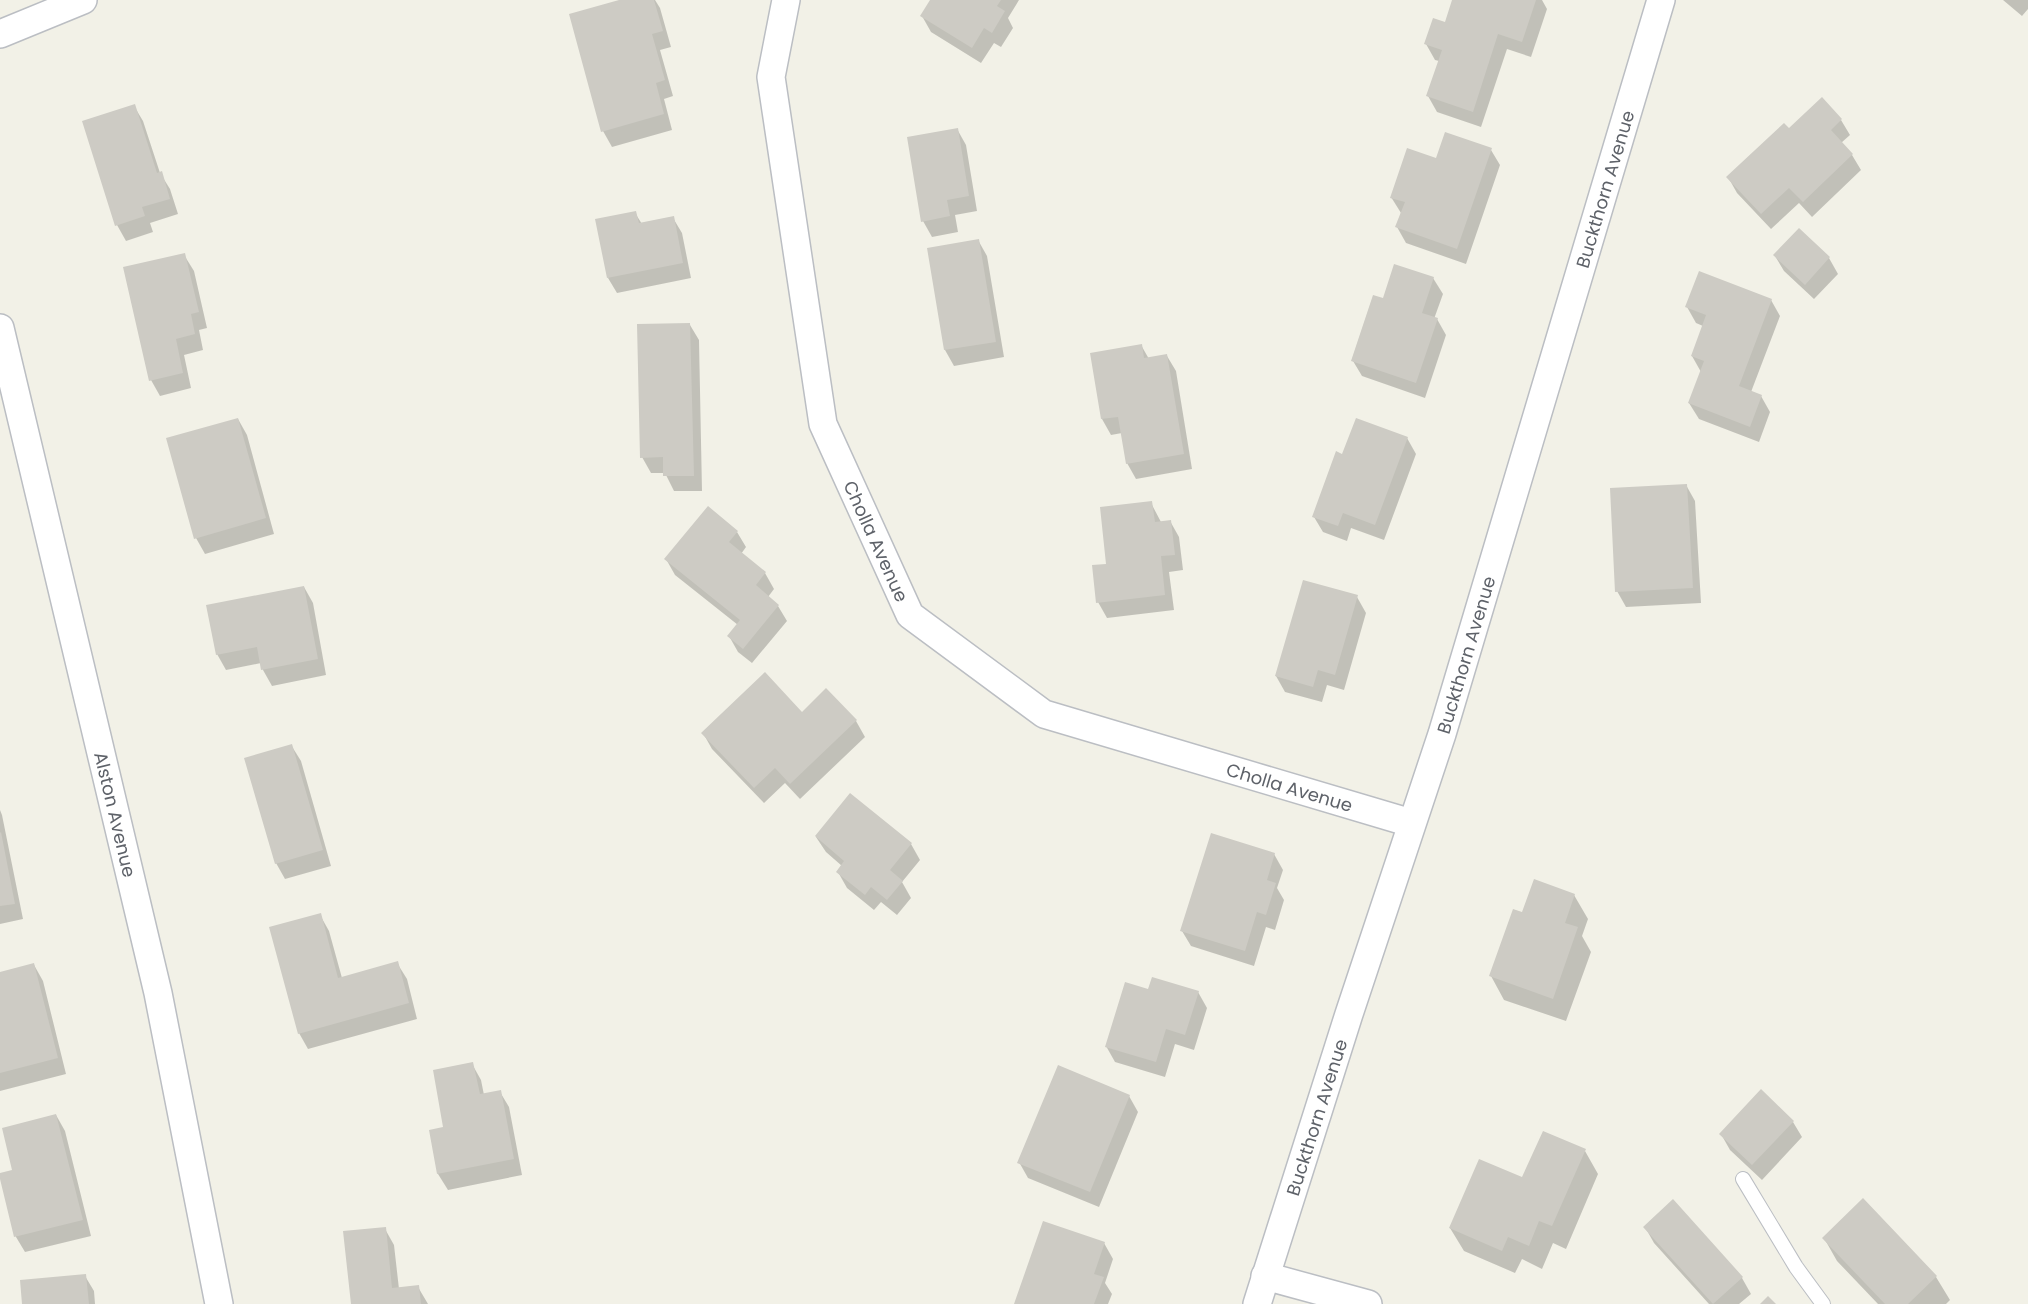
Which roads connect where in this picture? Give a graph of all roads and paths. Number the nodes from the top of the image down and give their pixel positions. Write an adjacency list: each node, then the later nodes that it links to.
1 (82, 0): 4 (street)
2 (786, 0): 6 (street, Cholla Avenue)
3 (1661, 0): 6 (street, Buckthorn Avenue)
4 (0, 34)
5 (0, 328): 9 (street, Alston Avenue)
6 (1411, 824): 8 (street, Buckthorn Avenue)
7 (1743, 1179): 12 (lane)
8 (1265, 1276): 10 (street, Buckthorn Avenue); 11 (street)
9 (219, 1304)
10 (1257, 1304)
11 (1368, 1304)
12 (1823, 1304)

